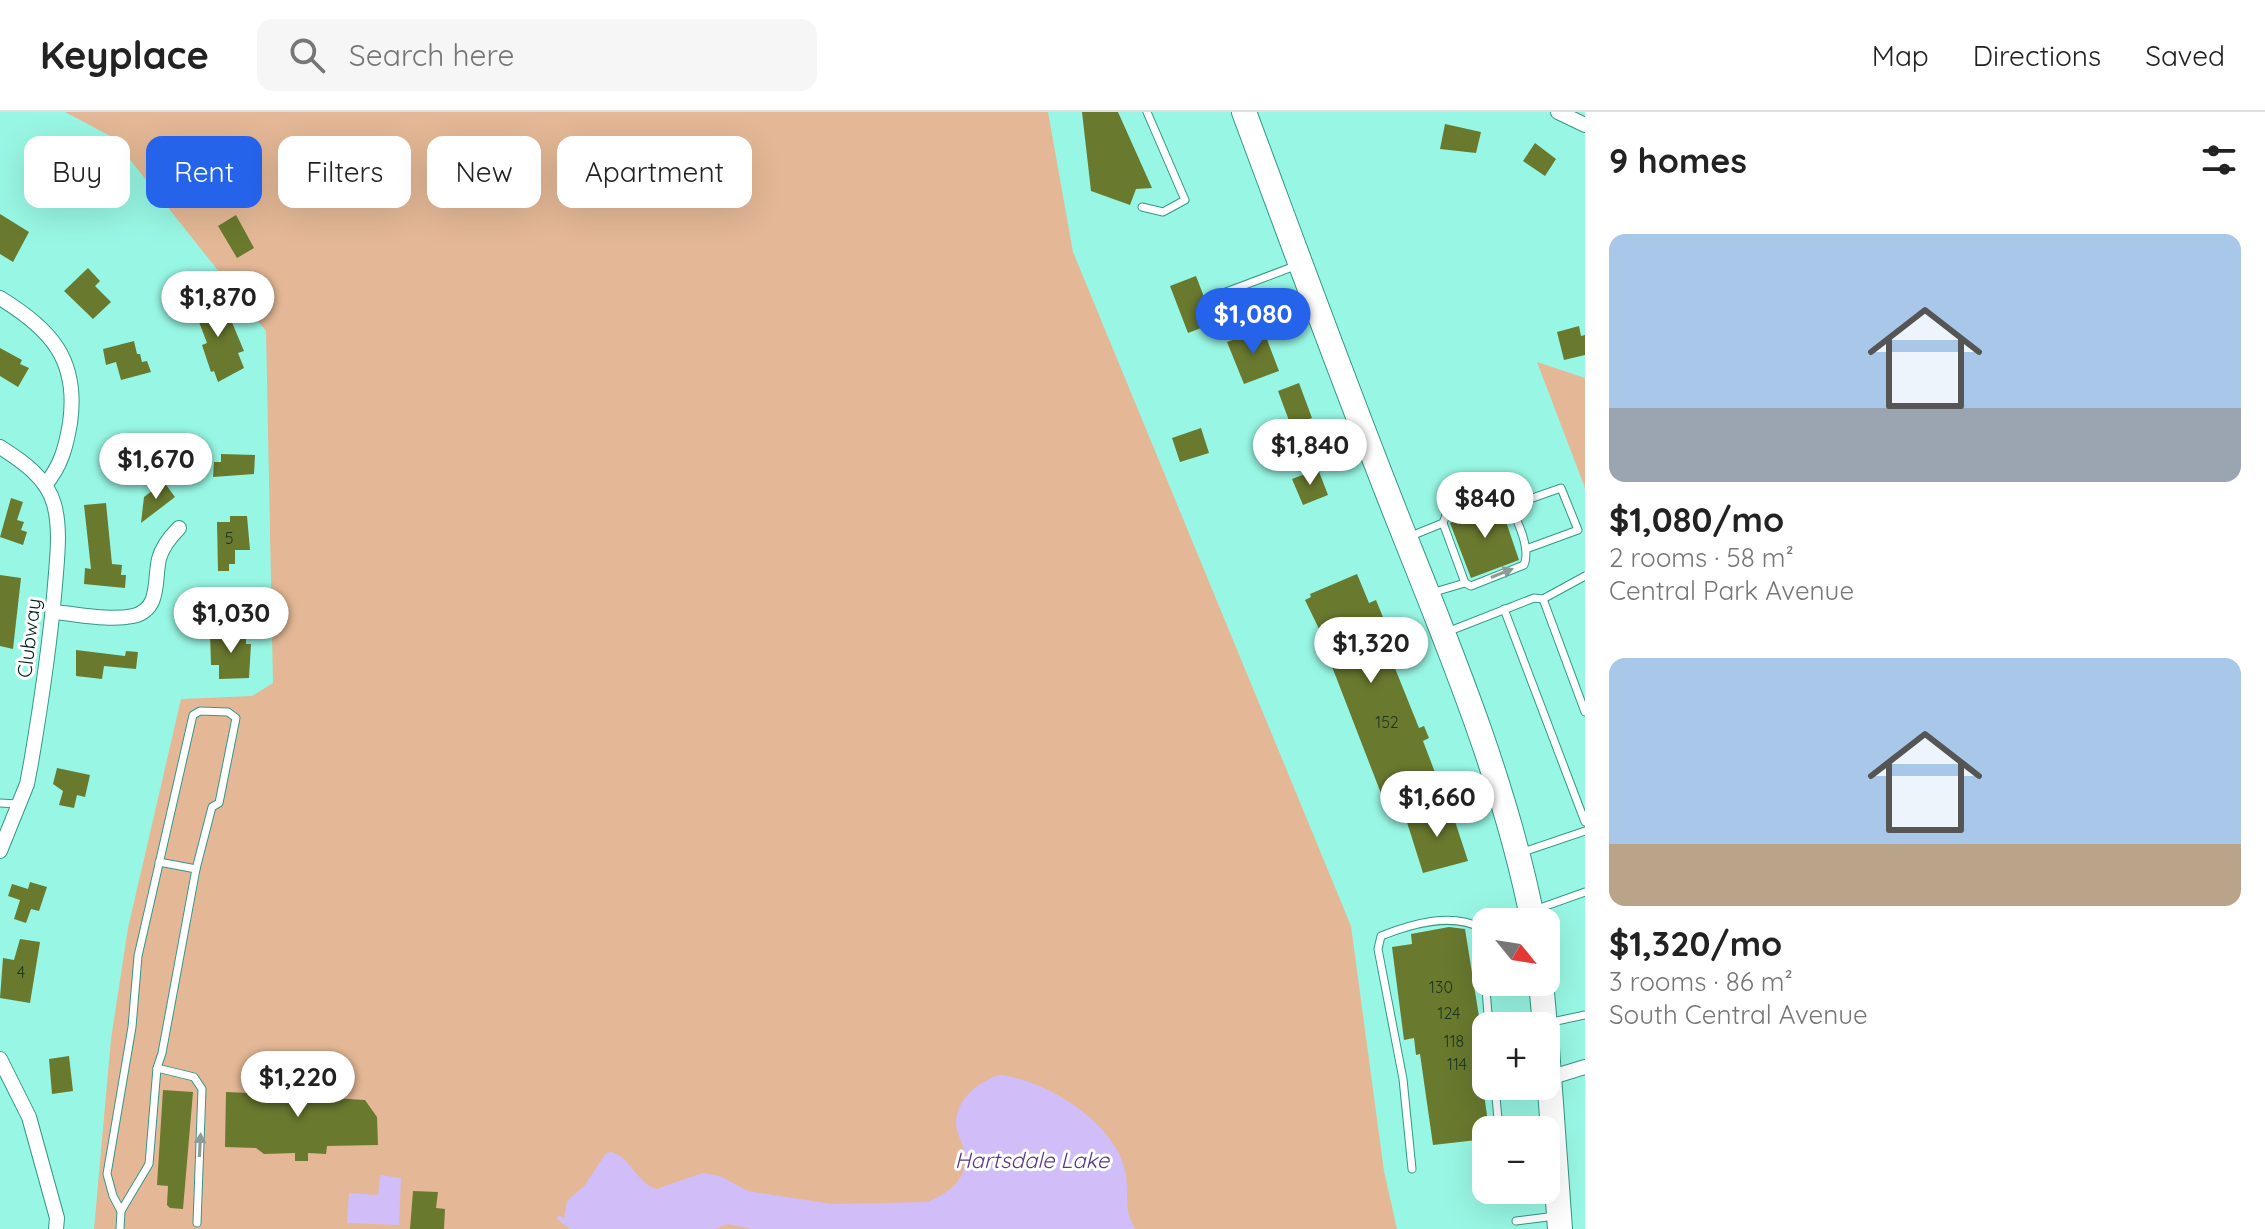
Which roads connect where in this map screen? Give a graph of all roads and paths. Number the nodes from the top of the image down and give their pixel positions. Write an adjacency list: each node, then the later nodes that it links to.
1 (1147, 112): 5 (lane)
2 (1244, 112): 6 (main road)
3 (1558, 112): 4 (street)
4 (1585, 125)
5 (1142, 207)
6 (1301, 264): 8 (lane); 14 (main road)
7 (0, 298): 10 (street)
8 (1210, 298)
9 (0, 447): 10 (street, Clubway)
10 (45, 485): 21 (street, Clubway)
11 (1510, 506): 12 (lane); 15 (lane); 15 (lane)
12 (1443, 523): 14 (lane); 17 (lane)
13 (179, 528): 21 (street)
14 (1405, 538): 18 (main road)
15 (1526, 549): 17 (lane, one-way to 15)
16 (1585, 576): 19 (lane)
17 (1465, 583): 18 (lane)
18 (1429, 594): 22 (main road)
19 (1543, 599): 20 (lane); 23 (lane)
20 (1504, 609): 22 (lane); 26 (lane)
21 (53, 612): 25 (street, Clubway)
22 (1442, 635): 29 (main road)
23 (1585, 712)
24 (0, 803): 25 (lane)
25 (19, 804): 28 (street, Clubway)
26 (1585, 822)
27 (1585, 831): 29 (lane)
28 (0, 851)
29 (1518, 854): 33 (main road)
30 (159, 862): 31 (lane); 31 (lane); 43 (lane)
31 (196, 869): 40 (lane)
32 (1585, 892): 34 (lane)
33 (1530, 908)
34 (1552, 908)
35 (1472, 923): 42 (lane)
36 (1585, 1015): 37 (lane)
37 (1560, 1023)
38 (0, 1059): 47 (street)
39 (1585, 1067): 41 (street)
40 (157, 1068): 43 (lane); 45 (lane, one-way to 40)
41 (1560, 1075)
42 (1412, 1169)
43 (121, 1211): 48 (lane)
44 (1516, 1221): 46 (lane)
45 (197, 1223)
46 (1559, 1223)
47 (56, 1229)
48 (120, 1229)

